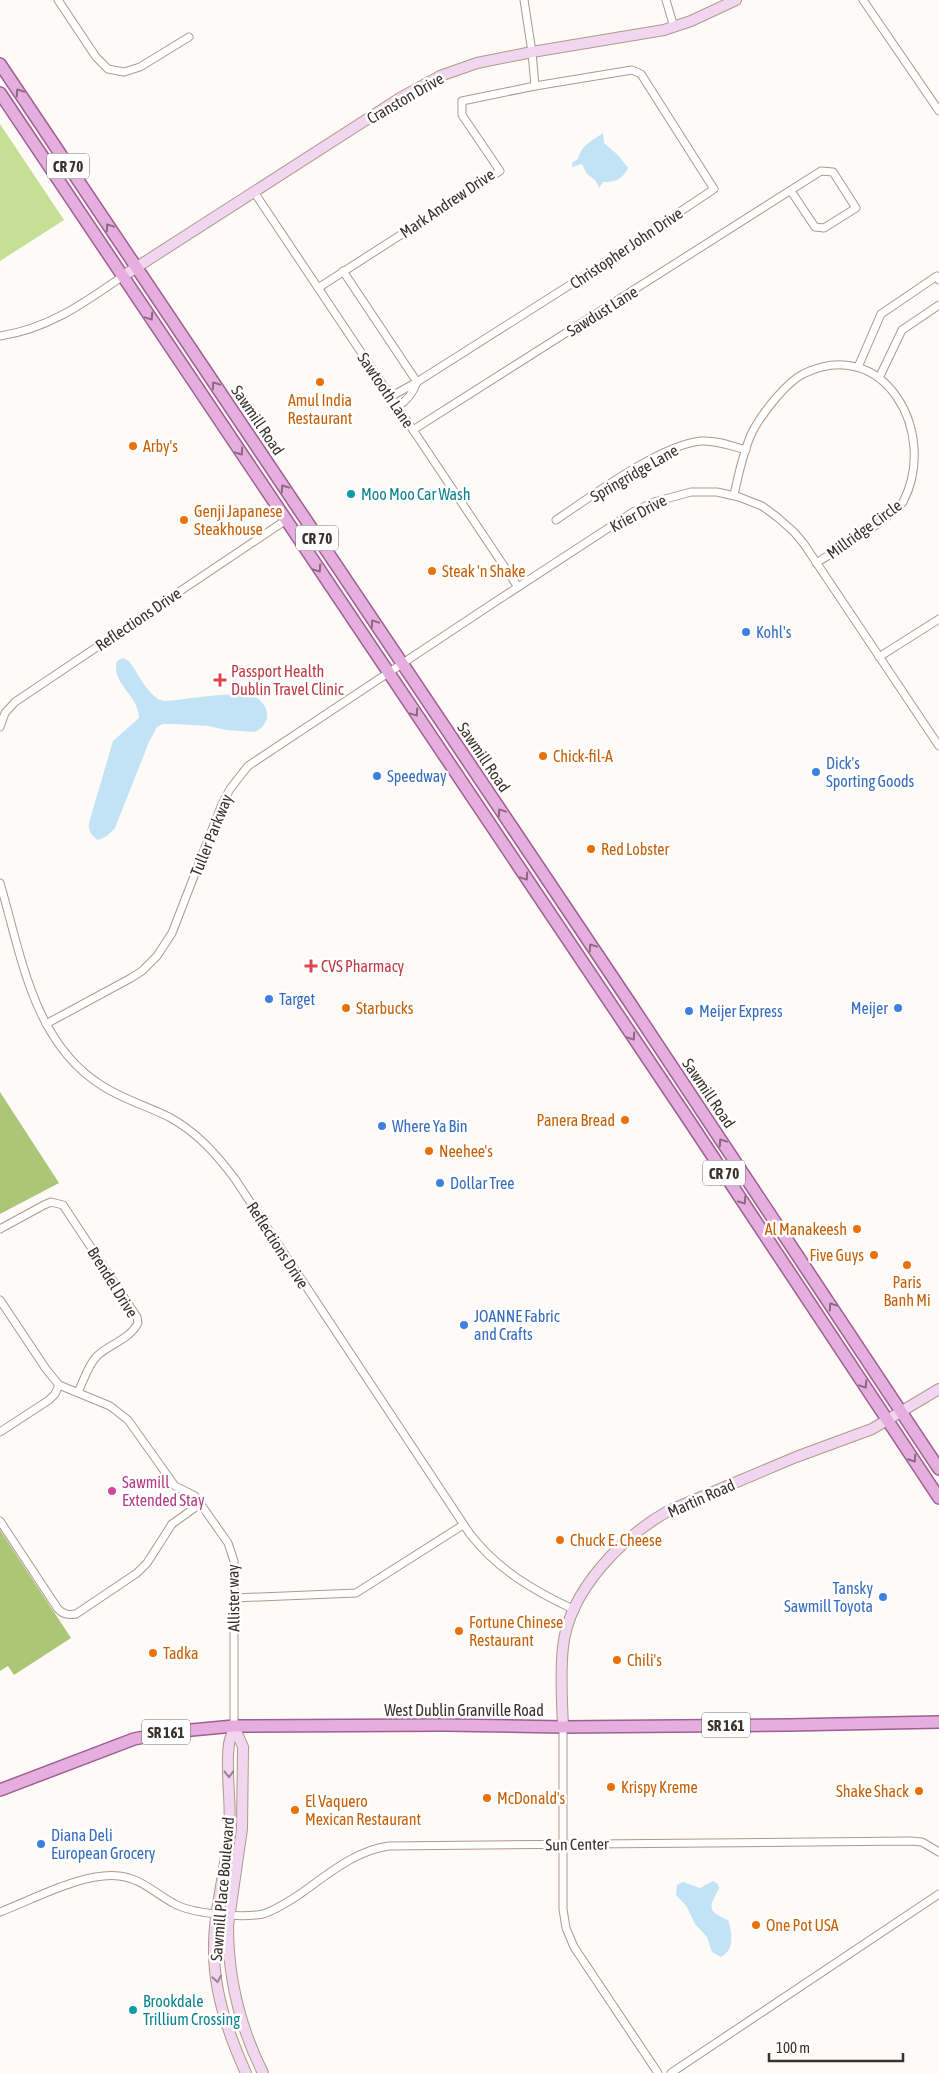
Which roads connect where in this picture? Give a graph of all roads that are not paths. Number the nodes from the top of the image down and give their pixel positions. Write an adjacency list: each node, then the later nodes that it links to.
1 (58, 0): 7 (street)
2 (524, 0): 8 (street)
3 (666, 0): 6 (street)
4 (736, 0): 6 (street, Cranston Drive)
5 (863, 0): 13 (street)
6 (674, 27): 8 (street, Cranston Drive)
7 (189, 37)
8 (532, 52): 11 (street); 15 (street, Cranston Drive)
9 (0, 64): 16 (main road, Sawmill Road / CR 70, one-way to 9)
10 (636, 71): 11 (street, Mark Andrew Drive); 25 (street, Christopher John Drive)
11 (535, 86): 17 (street, Mark Andrew Drive)
12 (0, 93): 18 (main road, Sawmill Road / CR 70)
13 (939, 111)
14 (791, 191): 14 (street, Sawdust Lane); 29 (street, Sawdust Lane)
15 (254, 192): 16 (street, Cranston Drive); 20 (street, Sawtooth Lane)
16 (136, 268): 18 (street); 39 (main road, Sawmill Road / CR 70, one-way to 16)
17 (343, 271): 20 (street, Mark Andrew Drive); 25 (street)
18 (123, 276): 22 (street); 33 (main road, Sawmill Road / CR 70, one-way to 33)
19 (939, 280): 23 (street)
20 (318, 288): 26 (street, Sawtooth Lane)
21 (939, 305): 24 (street)
22 (0, 336)
23 (858, 367): 24 (street); 30 (street)
24 (880, 376): 27 (street)
25 (417, 382): 26 (street, Christopher John Drive); 28 (street, Christopher John Drive)
26 (390, 397): 28 (street, Sawtooth Lane)
27 (907, 399)
28 (397, 407): 29 (street, Sawtooth Lane)
29 (413, 430): 36 (street, Sawtooth Lane)
30 (746, 450): 32 (street); 34 (street, Springridge Lane)
31 (921, 466): 35 (street, Millridge Circle)
32 (734, 495): 35 (street, Krier Drive); 36 (street, Krier Drive)
33 (286, 520): 40 (main road, Sawmill Road / CR 70, one-way to 40); 41 (street, Reflections Drive)
34 (556, 520)
35 (816, 563): 38 (street, Krier Drive)
36 (518, 587): 39 (street, Krier Drive)
37 (939, 619): 38 (street)
38 (879, 657): 42 (street, Krier Drive)
39 (401, 663): 40 (street, Tuller Parkway); 50 (main road, Sawmill Road / CR 70, one-way to 39)
40 (388, 672): 44 (street, Tuller Parkway); 51 (main road, Sawmill Road / CR 70, one-way to 51)
41 (0, 727)
42 (939, 746)
43 (0, 883): 44 (street, Reflections Drive)
44 (46, 1024): 57 (street, Reflections Drive)
45 (0, 1229): 49 (street, Brendel Drive)
46 (0, 1300): 47 (street, Allister way)
47 (60, 1385): 49 (street, Allister way); 52 (street)
48 (939, 1389): 50 (street, Martin Road)
49 (78, 1392): 55 (street, Allister way)
50 (902, 1413): 51 (street, Martin Road); 53 (main road, Sawmill Road / CR 70)
51 (888, 1420): 54 (main road, Sawmill Road / CR 70, one-way to 54); 59 (street, Martin Road)
52 (0, 1432)
53 (939, 1469)
54 (939, 1498)
55 (200, 1504): 56 (street); 58 (street, Allister way)
56 (0, 1521)
57 (463, 1525): 58 (street); 59 (street, Reflections Drive)
58 (234, 1598): 61 (street, Allister way)
59 (574, 1610): 62 (street, Martin Road)
60 (939, 1722): 62 (main road, West Dublin Granville Road / SR 161)
61 (234, 1726): 62 (main road, West Dublin Granville Road / SR 161); 63 (main road, West Dublin Granville Road / SR 161); 68 (street, Sawmill Place Boulevard, one-way to 68); 69 (street, Sawmill Place Boulevard)
62 (563, 1727): 64 (street)
63 (0, 1790)
64 (562, 1844): 65 (street, Sun Center); 69 (street, Sun Center); 72 (street)
65 (939, 1852)
66 (939, 1894): 73 (street)
67 (0, 1912): 68 (street, Sun Center)
68 (217, 1913): 69 (street, Sun Center); 70 (street, Sawmill Place Boulevard, one-way to 70)
69 (230, 1914): 71 (street, Sawmill Place Boulevard)
70 (246, 2073)
71 (263, 2073)
72 (658, 2073)
73 (672, 2073)

